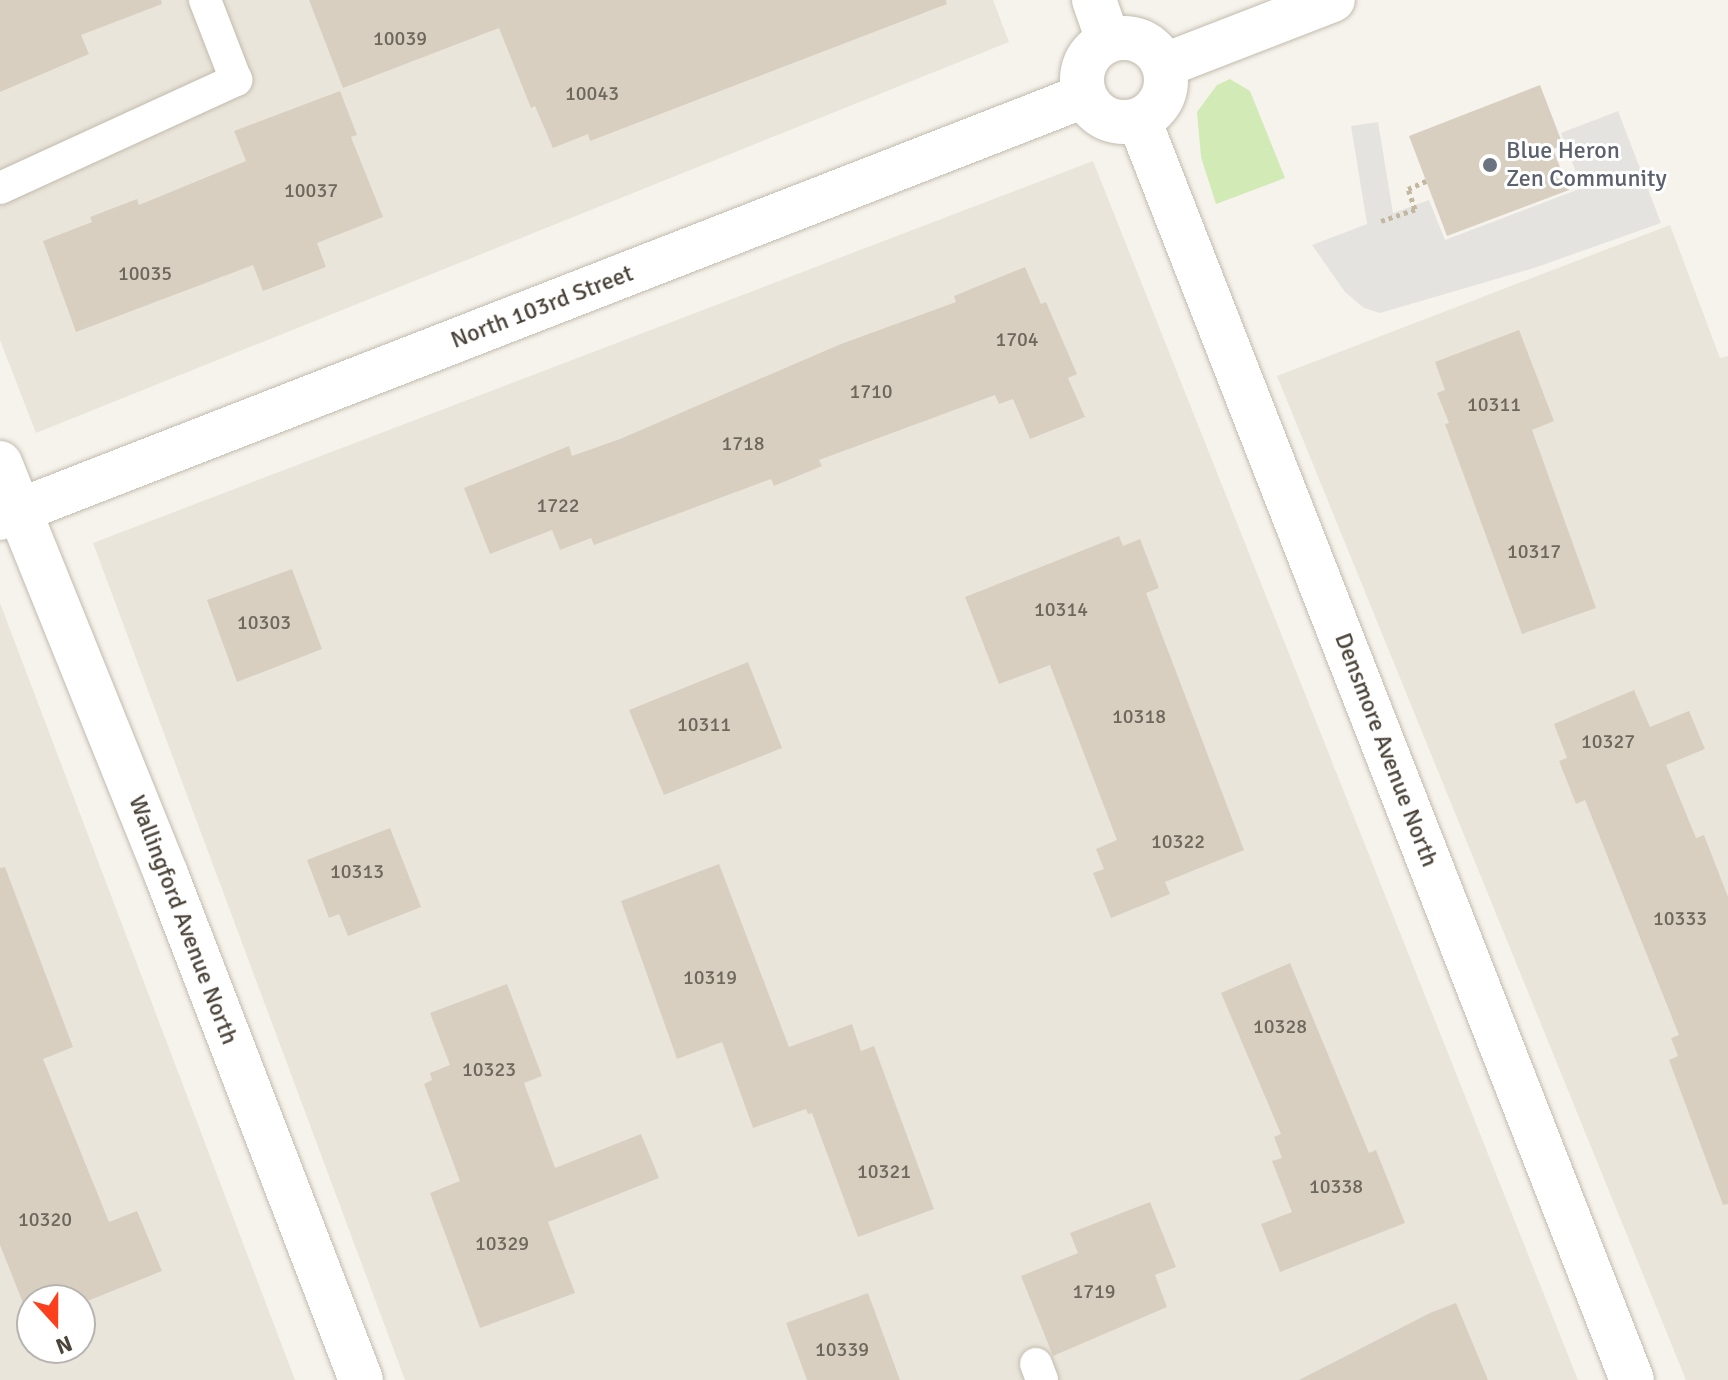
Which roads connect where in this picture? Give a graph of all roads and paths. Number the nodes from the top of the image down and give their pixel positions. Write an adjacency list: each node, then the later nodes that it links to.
1 (205, 0): 8 (lane)
2 (1333, 0): 4 (street)
3 (1101, 20): 4 (street); 5 (street)
4 (1165, 65): 6 (street)
5 (1084, 96): 6 (street); 11 (street, North 103rd Street)
6 (1139, 120): 13 (street, Densmore Avenue North)
7 (1426, 181): 9 (path)
8 (0, 188)
9 (1381, 221)
10 (0, 463): 11 (street, Wallingford Avenue North)
11 (10, 514): 12 (street, Wallingford Avenue North)
12 (361, 1380)
13 (1632, 1380)

